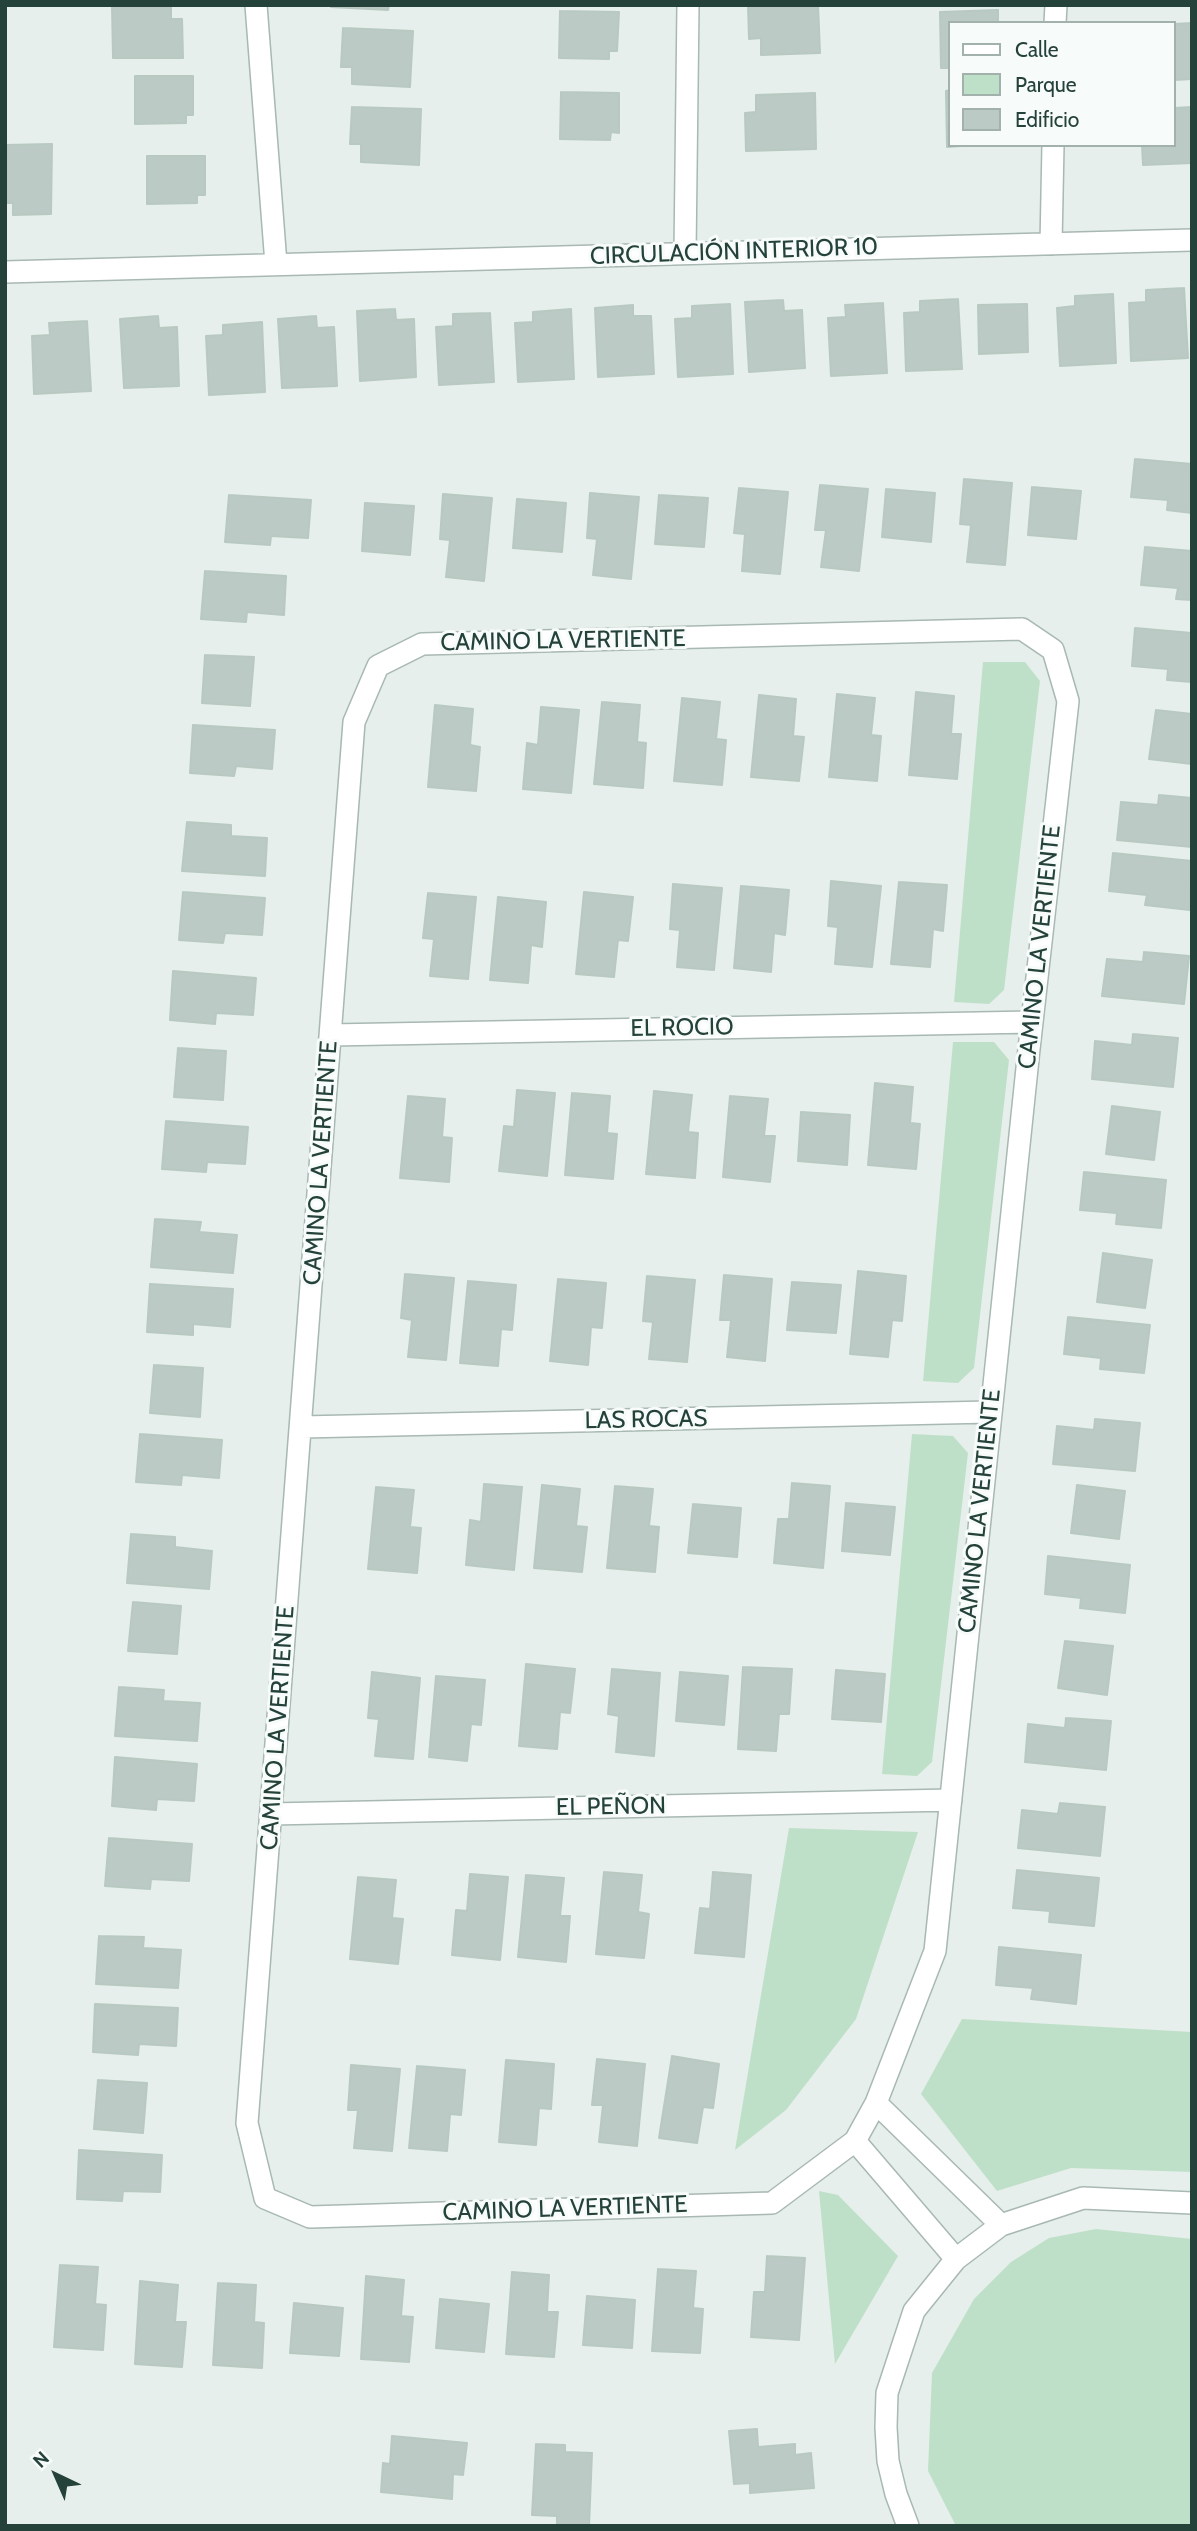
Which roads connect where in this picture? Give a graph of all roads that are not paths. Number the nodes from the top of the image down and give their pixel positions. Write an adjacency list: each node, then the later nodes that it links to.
1 (256, 5): 7 (street)
2 (688, 5): 6 (street)
3 (1053, 147): 5 (street)
4 (1192, 240): 5 (street, CIRCULACIÓN INTERIOR 10)
5 (1051, 244): 6 (street, CIRCULACIÓN INTERIOR 10)
6 (685, 253): 7 (street, CIRCULACIÓN INTERIOR 10)
7 (276, 264): 8 (street, CIRCULACIÓN INTERIOR 10)
8 (5, 272)
9 (1032, 1022): 10 (street, EL ROCIO); 10 (street, CAMINO LA VERTIENTE); 11 (street, CAMINO LA VERTIENTE)
10 (331, 1035): 12 (street, CAMINO LA VERTIENTE)
11 (990, 1412): 12 (street, LAS ROCAS); 13 (street, CAMINO LA VERTIENTE)
12 (302, 1427): 14 (street, CAMINO LA VERTIENTE)
13 (951, 1800): 14 (street, EL PEÑON); 15 (street, CAMINO LA VERTIENTE)
14 (271, 1814): 16 (street, CAMINO LA VERTIENTE)
15 (876, 2103): 16 (street, CAMINO LA VERTIENTE); 18 (street)
16 (855, 2141): 19 (street)
17 (1192, 2203): 18 (street)
18 (1001, 2225): 19 (street)
19 (956, 2259): 20 (street)
20 (908, 2526)

